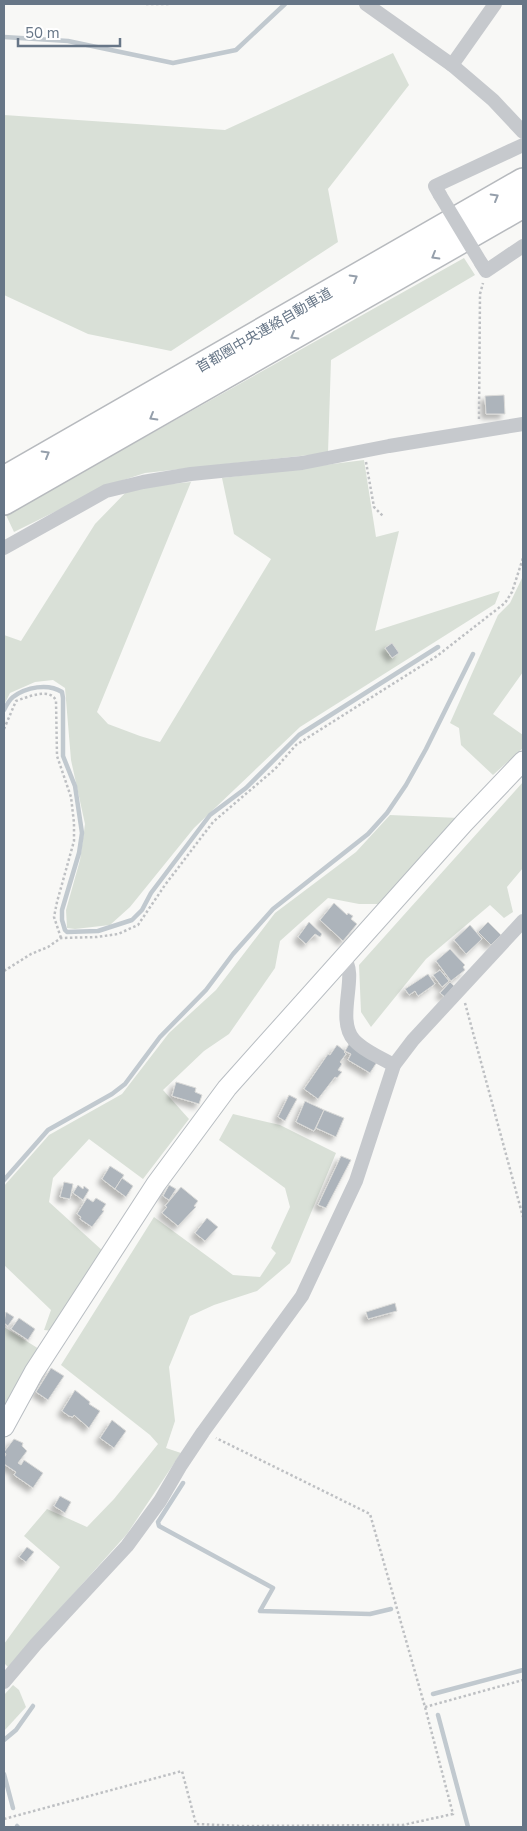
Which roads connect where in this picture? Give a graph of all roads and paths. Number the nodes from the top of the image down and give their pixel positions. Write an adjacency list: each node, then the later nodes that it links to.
1 (146, 4): 2 (path)
2 (172, 4)
3 (366, 4): 5 (street)
4 (495, 4): 5 (street)
5 (452, 65): 6 (street)
6 (523, 132)
7 (523, 145): 11 (street, bridge)
8 (523, 181): 15 (highway, 首都圏中央連絡自動車道, one-way to 8)
9 (523, 205): 16 (highway, 首都圏中央連絡自動車道, one-way to 16)
10 (523, 246): 11 (street)
11 (484, 267): 13 (path)
12 (523, 424): 13 (street)
13 (479, 431): 14 (street)
14 (364, 451): 17 (path); 18 (street)
15 (4, 479)
16 (4, 502)
17 (383, 516)
18 (4, 548)
19 (523, 558): 23 (path)
20 (4, 729): 23 (path)
21 (523, 762): 24 (street)
22 (523, 921): 26 (street)
23 (62, 938): 25 (path)
24 (344, 959): 27 (street); 29 (street)
25 (4, 971)
26 (459, 990): 27 (street); 28 (path)
27 (394, 1065): 30 (street)
28 (523, 1217)
29 (4, 1427)
30 (203, 1432): 32 (street); 33 (path)
31 (523, 1680): 33 (path)
32 (4, 1682)
33 (425, 1707): 35 (path)
34 (4, 1819): 35 (path)
35 (242, 1827)

